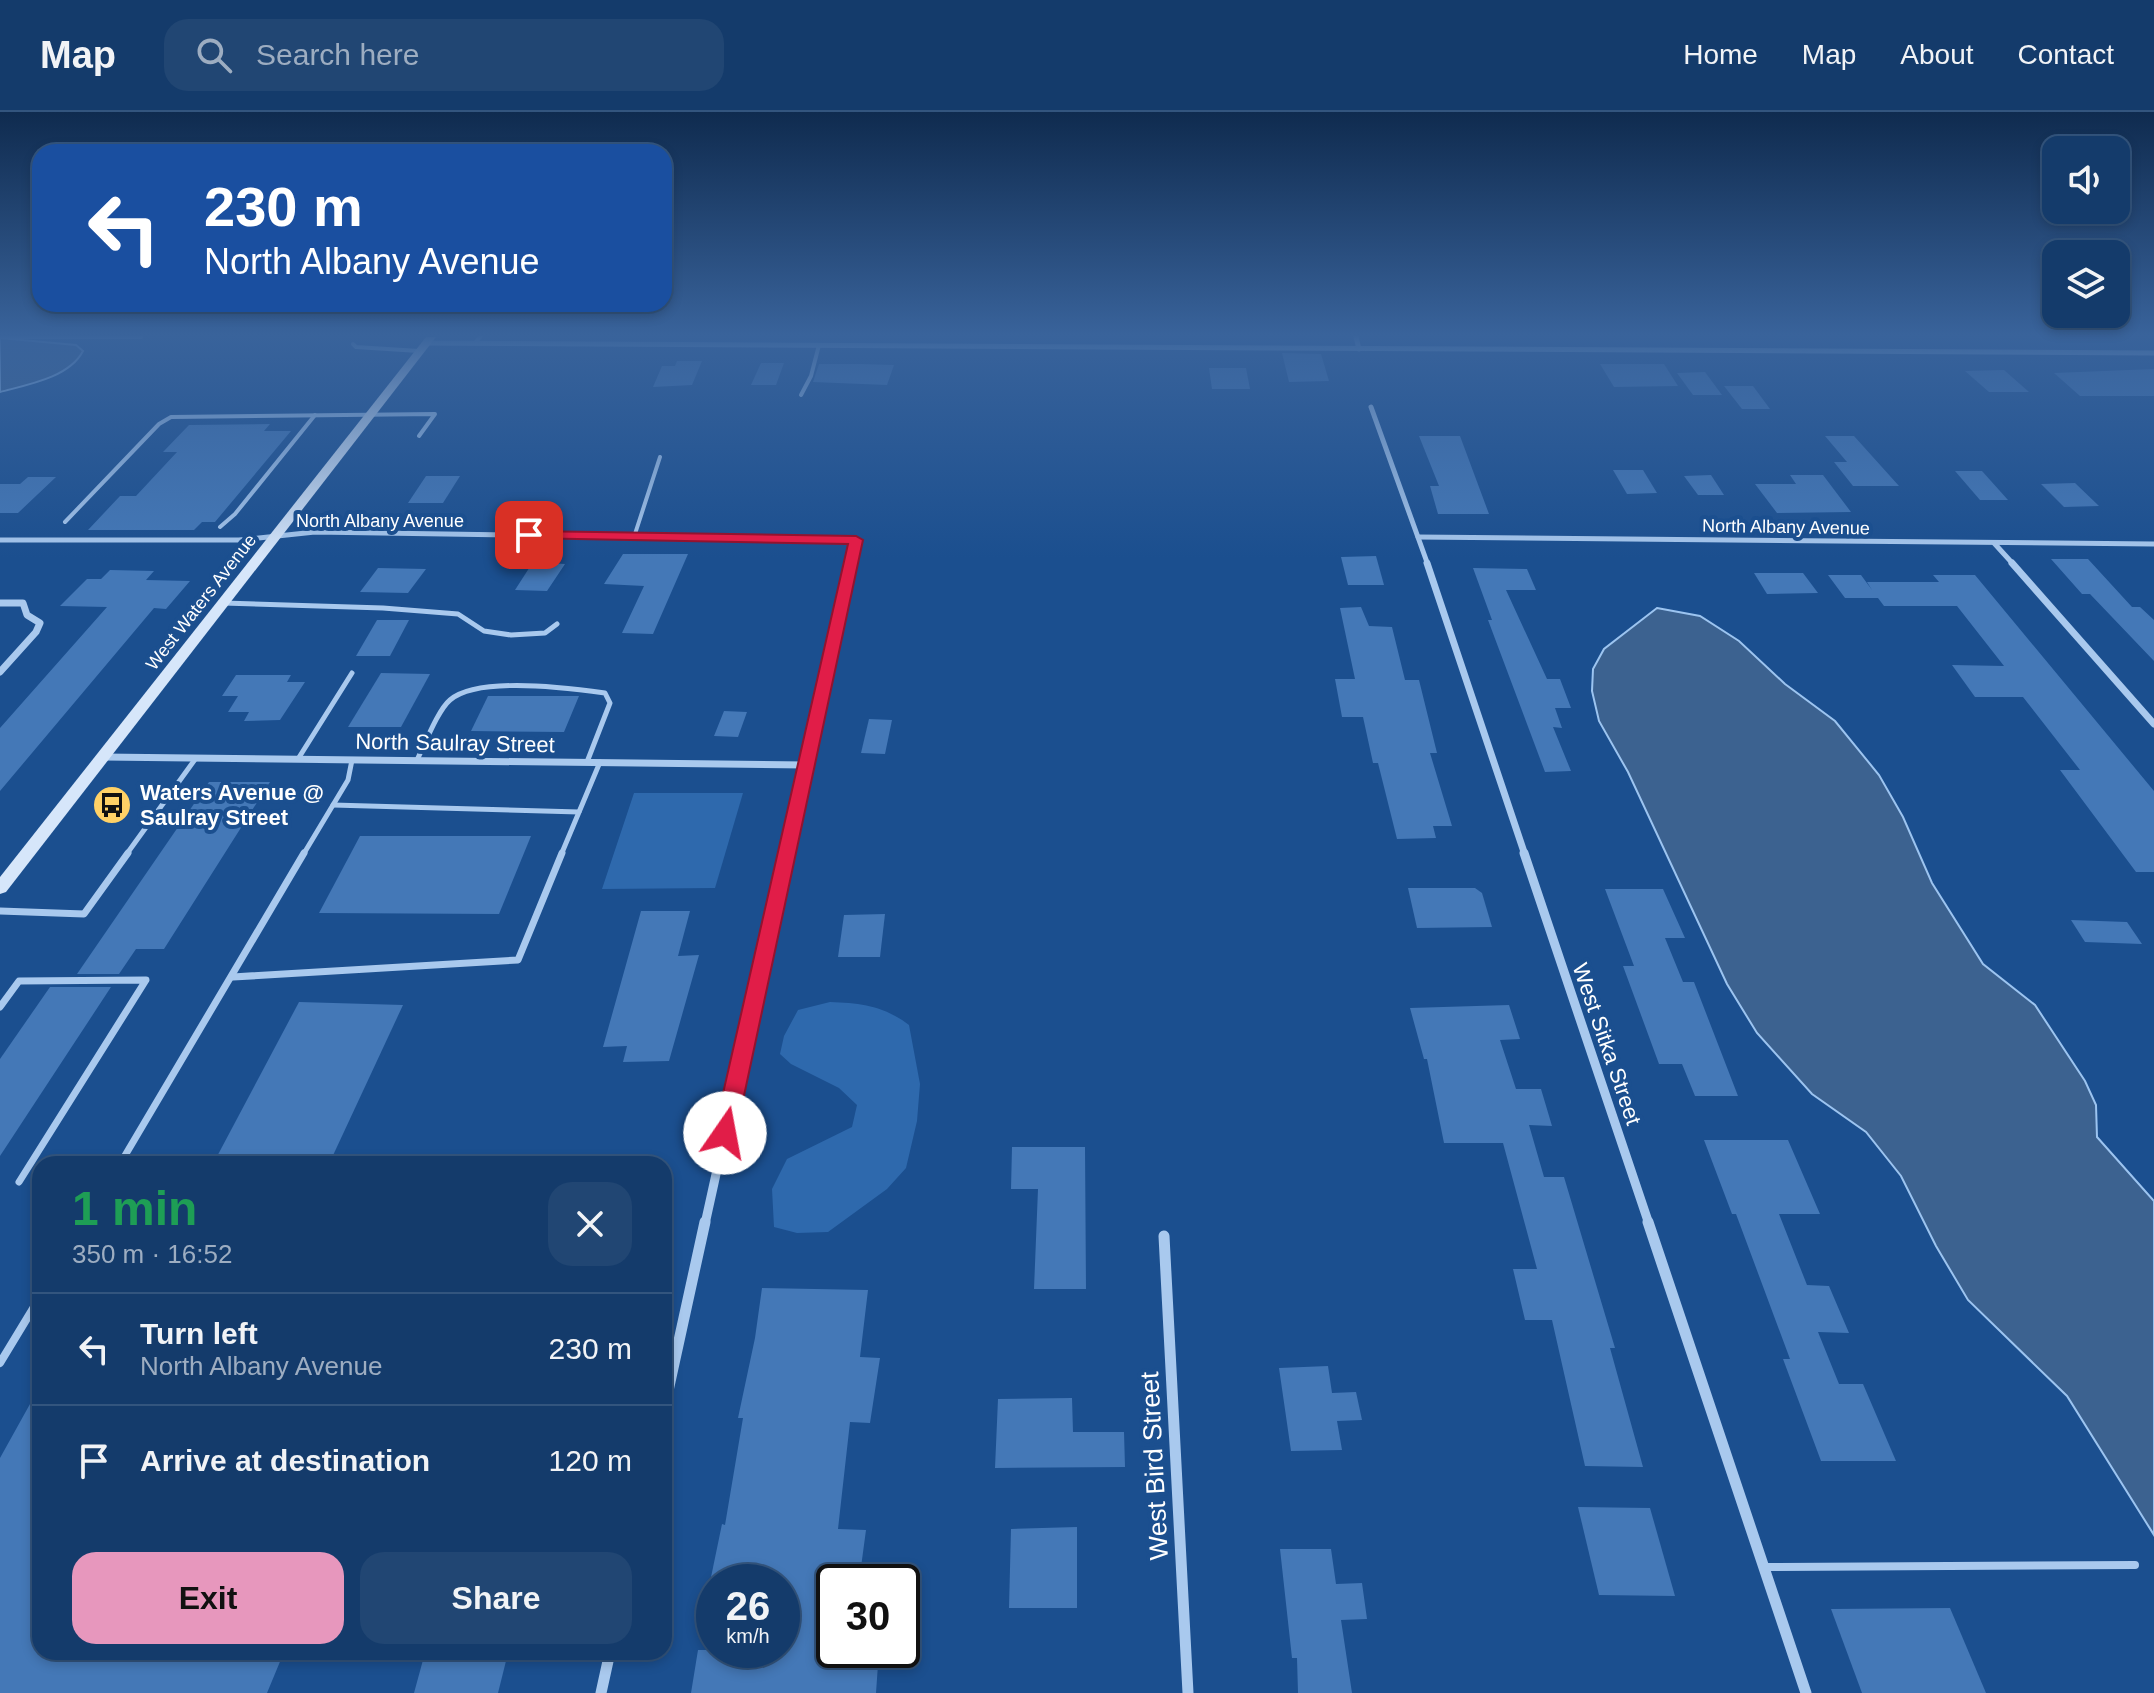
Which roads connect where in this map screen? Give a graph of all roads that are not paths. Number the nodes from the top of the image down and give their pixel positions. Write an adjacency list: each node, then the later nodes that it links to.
1 (373, 411): 3 (main road, West Waters Avenue)
2 (1372, 411): 11 (street, West Sitka Street)
3 (370, 414): 4 (lane); 5 (lane); 9 (main road, West Waters Avenue)
4 (315, 415): 7 (lane); 8 (lane)
5 (419, 436)
6 (660, 457): 10 (lane)
7 (65, 522)
8 (220, 527)
9 (275, 536): 10 (street, North Albany Avenue); 12 (street, North Albany Avenue); 16 (main road, West Waters Avenue)
10 (634, 537): 28 (street, North Albany Avenue)
11 (1418, 537): 13 (street, North Albany Avenue); 44 (street, West Sitka Street)
12 (0, 540)
13 (1994, 543): 14 (street, North Albany Avenue); 20 (street)
14 (2154, 544)
15 (0, 603): 18 (street)
16 (223, 603): 17 (lane); 21 (main road, West Waters Avenue)
17 (557, 624)
18 (0, 672)
19 (352, 673): 23 (lane)
20 (2154, 724)
21 (103, 757): 22 (street, North Saulray Street); 31 (main road, West Waters Avenue)
22 (196, 758): 23 (street, North Saulray Street); 32 (lane)
23 (298, 759): 24 (street, North Saulray Street)
24 (352, 760): 25 (street, North Saulray Street); 29 (lane)
25 (417, 760): 26 (street, North Saulray Street); 26 (lane)
26 (587, 762): 27 (street, North Saulray Street)
27 (600, 762): 28 (street, North Saulray Street); 30 (lane)
28 (806, 765): 42 (street)
29 (333, 805): 30 (lane); 33 (lane)
30 (579, 812): 33 (lane)
31 (0, 888)
32 (0, 911)
33 (233, 977): 36 (lane)
34 (0, 1007): 35 (lane)
35 (35, 1156)
36 (125, 1156)
37 (32, 1161): 38 (lane)
38 (19, 1182)
39 (1164, 1236): 47 (street, West Bird Street)
40 (32, 1310): 41 (lane)
41 (0, 1363)
42 (672, 1373)
43 (2135, 1565): 44 (lane)
44 (1763, 1567): 48 (street, West Sitka Street)
45 (608, 1660): 46 (street)
46 (601, 1693)
47 (1188, 1693)
48 (1806, 1693)

